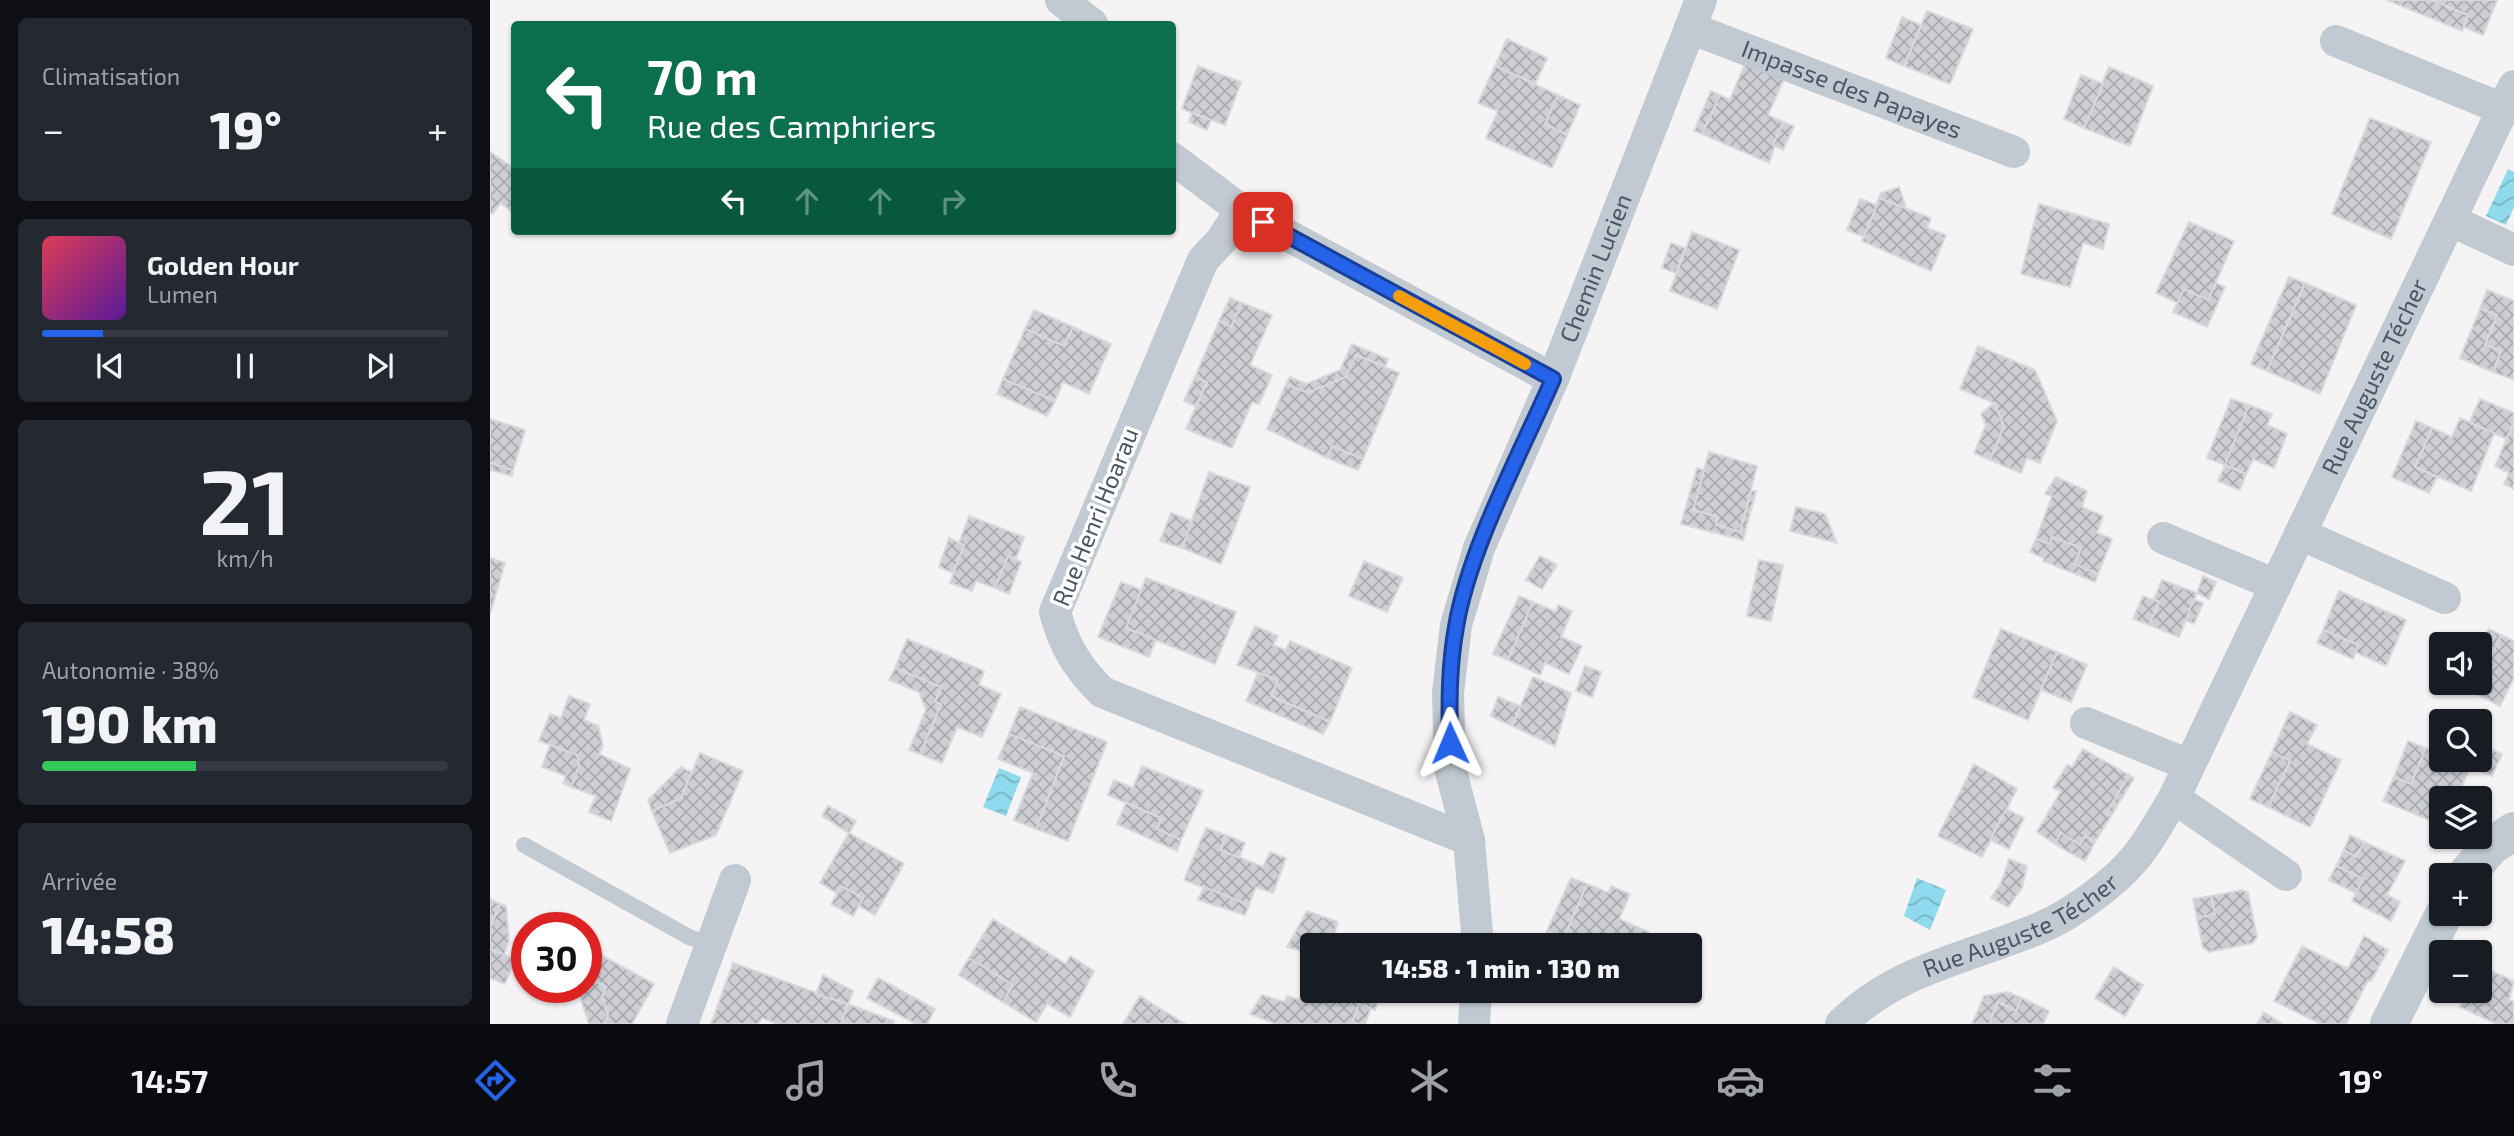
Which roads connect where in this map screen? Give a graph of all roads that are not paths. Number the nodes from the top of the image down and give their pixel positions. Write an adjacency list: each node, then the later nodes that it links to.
1 (1060, 0): 3 (street)
2 (1695, 14): 6 (street, Impasse des Papayes); 11 (street, Chemin Lucien)
3 (1088, 21)
4 (2336, 41): 5 (street, Rue Auguste Técher)
5 (2508, 97): 9 (street, Rue Auguste Técher)
6 (2014, 152)
7 (1176, 161): 8 (street)
8 (1241, 210): 11 (street); 20 (street, Rue Henri Hoarau)
9 (2450, 219): 10 (street); 12 (street, Rue Auguste Técher)
10 (2514, 250)
11 (1553, 379): 20 (street, Chemin Lucien)
12 (2300, 534): 14 (street, Rue Auguste Técher); 15 (street)
13 (2163, 538): 14 (street)
14 (2276, 585): 17 (street, Rue Auguste Técher)
15 (2445, 598)
16 (2086, 723): 17 (street)
17 (2189, 765): 18 (street, Rue Auguste Técher)
18 (2174, 798): 23 (street); 31 (street, Rue Auguste Técher)
19 (2514, 831): 22 (street)
20 (1468, 840): 26 (street, Chemin Lucien)
21 (524, 845): 27 (lane)
22 (2476, 863)
23 (2286, 874)
24 (735, 880): 27 (street)
25 (2438, 926): 32 (street)
26 (1477, 933)
27 (711, 945): 29 (street)
28 (1475, 1003): 30 (street)
29 (682, 1024)
30 (1474, 1024)
31 (1841, 1024)
32 (2389, 1024)

